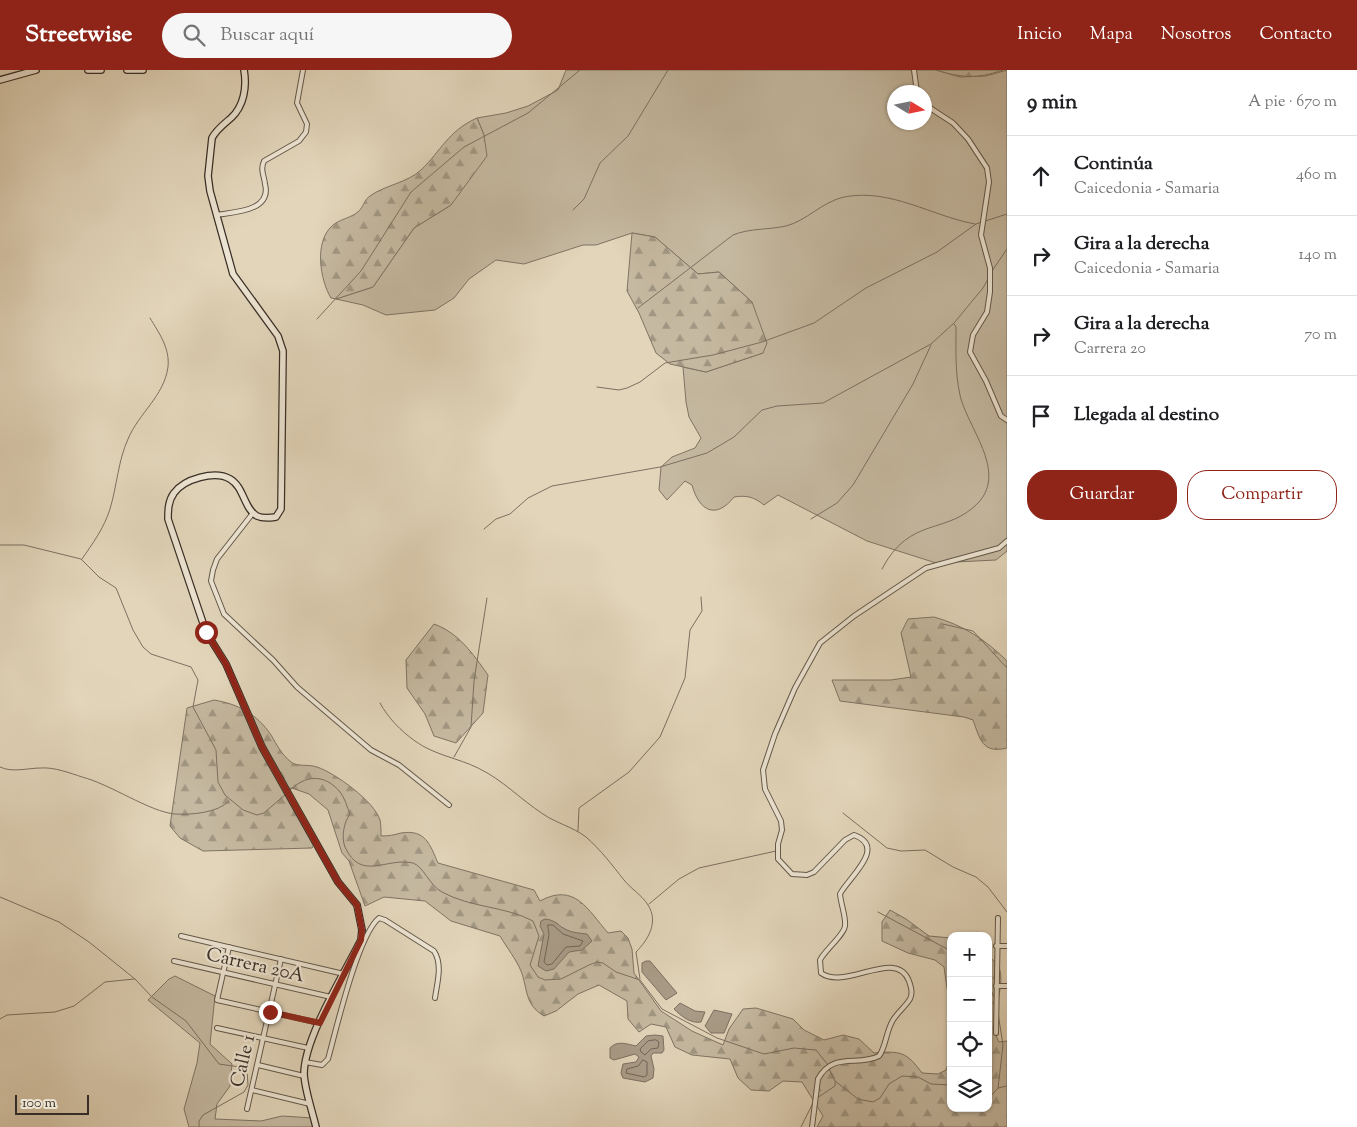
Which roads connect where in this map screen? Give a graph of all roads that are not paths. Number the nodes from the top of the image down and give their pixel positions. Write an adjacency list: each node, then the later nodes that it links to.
1 (36, 70): 9 (street)
2 (88, 70): 3 (street)
3 (101, 70)
4 (127, 70): 5 (street)
5 (143, 70)
6 (244, 70): 12 (street)
7 (303, 70): 12 (street)
8 (914, 70): 10 (street)
9 (0, 80)
10 (916, 85)
11 (932, 109): 13 (street)
12 (216, 215): 14 (street)
13 (1007, 420)
14 (253, 513): 16 (street); 25 (street)
15 (1007, 541): 44 (street)
16 (449, 805)
17 (998, 918): 19 (street)
18 (181, 936): 21 (street)
19 (996, 946): 20 (street); 27 (street)
20 (1007, 946)
21 (229, 947): 22 (street); 24 (street)
22 (281, 959): 25 (street); 26 (street, Calle 1)
23 (174, 961): 24 (street, Carrera 20A)
24 (224, 973): 26 (street, Carrera 20A); 31 (street)
25 (344, 974): 29 (street)
26 (276, 984): 29 (street, Carrera 20A); 31 (street, Calle 1)
27 (996, 986): 28 (street); 34 (street)
28 (1007, 986)
29 (331, 997): 32 (street)
30 (435, 998): 37 (street)
31 (270, 1012): 32 (street); 35 (street, Calle 1)
32 (320, 1023): 36 (street)
33 (217, 1028): 35 (street)
34 (996, 1033)
35 (264, 1038): 36 (street); 38 (street, Calle 1)
36 (308, 1048): 37 (street)
37 (306, 1062): 39 (street)
38 (258, 1065): 39 (street); 40 (street, Calle 1)
39 (304, 1076): 41 (street)
40 (252, 1090): 41 (street); 42 (street, Calle 1)
41 (311, 1104): 43 (street)
42 (247, 1110)
43 (316, 1127)
44 (812, 1127)

